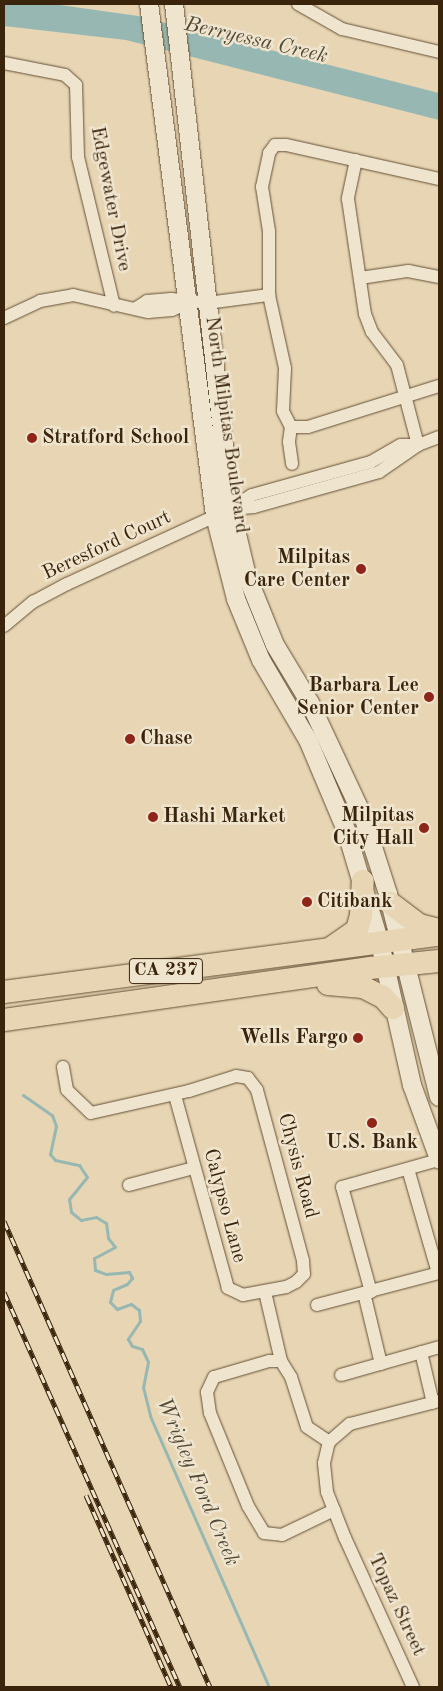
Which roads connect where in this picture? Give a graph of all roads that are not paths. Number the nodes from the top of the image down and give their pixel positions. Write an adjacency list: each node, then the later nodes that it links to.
1 (149, 4): 11 (main road, North Milpitas Boulevard)
2 (174, 4): 12 (main road, North Milpitas Boulevard)
3 (298, 4): 4 (street)
4 (439, 52)
5 (4, 63): 13 (street, Edgewater Drive)
6 (356, 160): 7 (street); 9 (street); 10 (street)
7 (439, 179)
8 (439, 277): 9 (street)
9 (360, 278): 16 (street)
10 (269, 295): 12 (street); 17 (street)
11 (187, 303): 12 (street); 13 (street); 22 (main road, North Milpitas Boulevard)
12 (207, 303): 21 (main road, North Milpitas Boulevard)
13 (114, 306): 14 (street)
14 (4, 318)
15 (439, 386): 16 (street)
16 (407, 396): 17 (street); 19 (street)
17 (291, 428): 20 (street)
18 (439, 437): 19 (street, Beresford Court)
19 (418, 445): 21 (street, Beresford Court)
20 (292, 464)
21 (231, 509): 22 (street, Beresford Court); 25 (main road, North Milpitas Boulevard)
22 (215, 516): 23 (street, Beresford Court); 24 (main road, North Milpitas Boulevard)
23 (4, 626)
24 (363, 881): 28 (main road, North Milpitas Boulevard); 29 (highway)
25 (390, 903): 26 (highway); 28 (main road, North Milpitas Boulevard)
26 (439, 930)
27 (439, 935): 28 (highway, CA 237)
28 (390, 942): 29 (highway, CA 237); 31 (main road)
29 (328, 950): 33 (highway, CA 237)
30 (439, 961): 31 (highway, CA 237)
31 (395, 966): 32 (highway, CA 237); 34 (main road); 38 (main road)
32 (274, 982): 34 (highway); 35 (highway, CA 237)
33 (4, 992)
34 (393, 1008): 39 (main road)
35 (4, 1020)
36 (63, 1067): 37 (street, Chysis Road)
37 (175, 1095): 40 (street, Calypso Lane); 44 (street, Chysis Road)
38 (439, 1097)
39 (439, 1160): 41 (street)
40 (194, 1168): 42 (street); 44 (street, Calypso Lane)
41 (408, 1169): 43 (street); 45 (street)
42 (129, 1185)
43 (438, 1273): 45 (street)
44 (265, 1292): 49 (street)
45 (367, 1292): 46 (street); 50 (street)
46 (317, 1305)
47 (439, 1347): 48 (street)
48 (421, 1352): 50 (street); 52 (street)
49 (281, 1361): 53 (street); 54 (street)
50 (381, 1364): 51 (street)
51 (341, 1375)
52 (436, 1402): 53 (street)
53 (329, 1442): 54 (street, Topaz Street)
54 (334, 1510): 55 (street, Topaz Street)
55 (414, 1687)

